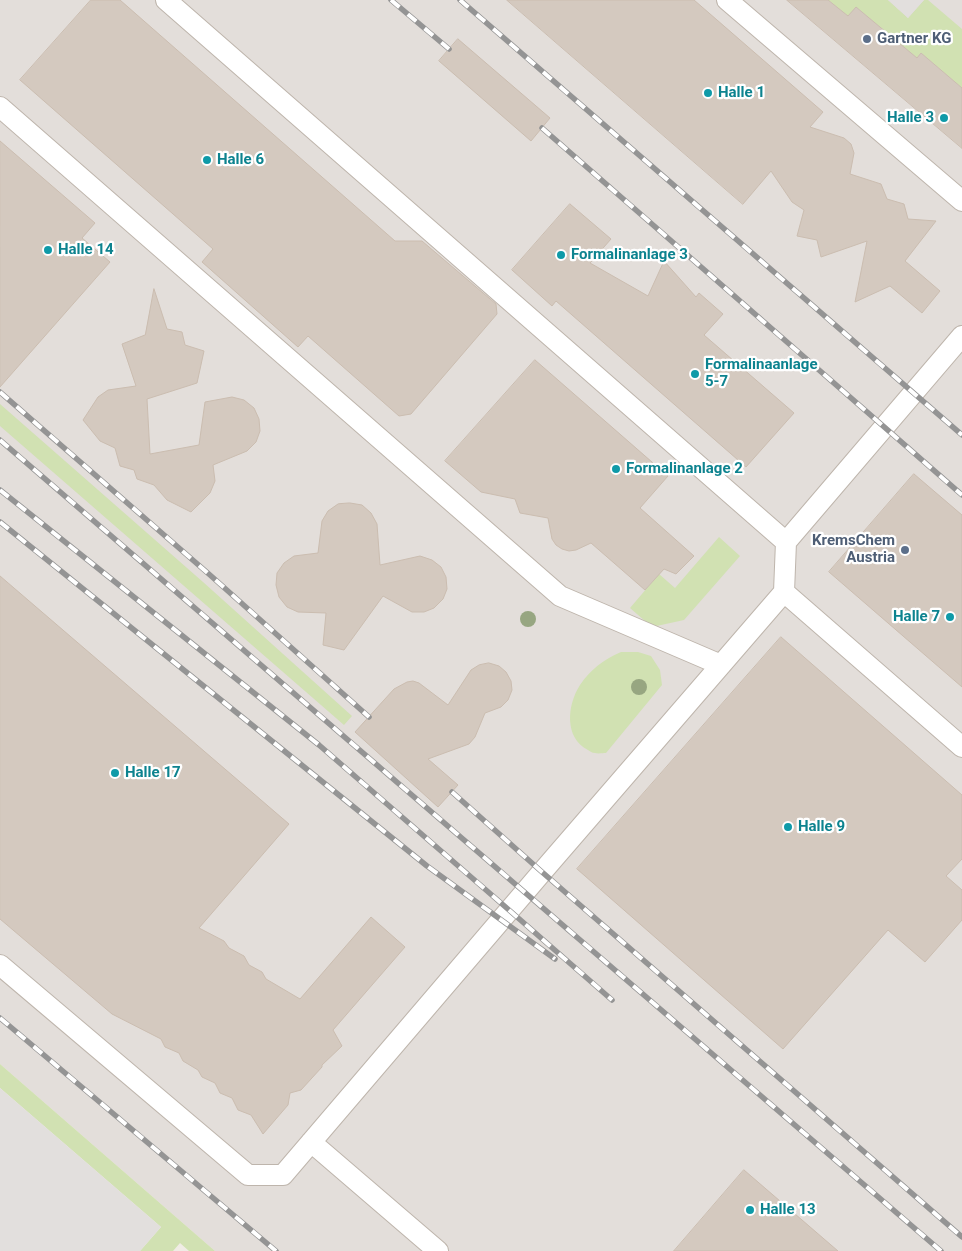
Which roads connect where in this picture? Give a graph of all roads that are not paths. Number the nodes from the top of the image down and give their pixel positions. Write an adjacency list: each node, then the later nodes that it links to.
1 (166, 0): 6 (lane)
2 (727, 0): 4 (lane)
3 (0, 107): 8 (lane)
4 (962, 201)
5 (962, 336): 6 (lane)
6 (786, 542): 7 (lane)
7 (784, 592): 8 (lane); 9 (lane)
8 (721, 665): 11 (lane)
9 (962, 747)
10 (0, 965): 11 (lane)
11 (311, 1142): 12 (lane)
12 (438, 1251)

